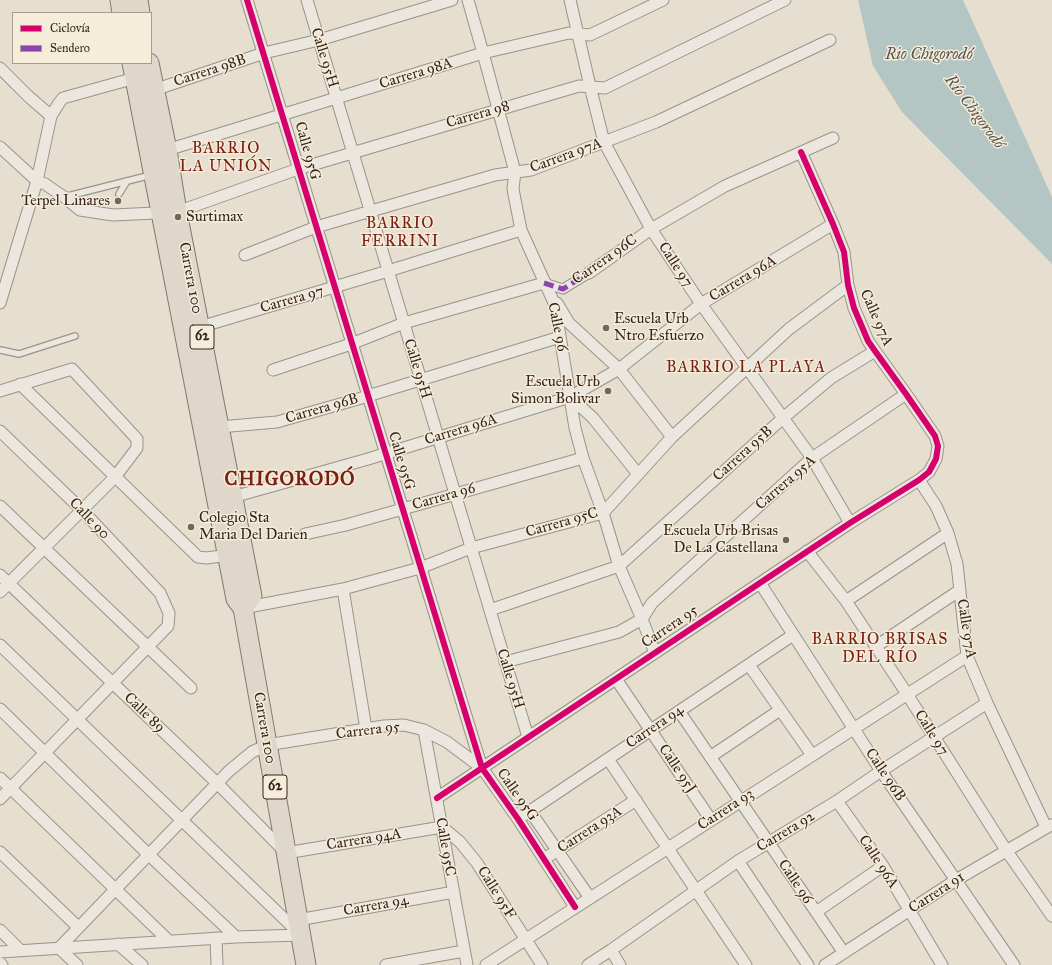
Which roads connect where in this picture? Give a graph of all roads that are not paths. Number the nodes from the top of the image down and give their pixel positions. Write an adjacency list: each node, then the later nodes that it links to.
1 (120, 0): 10 (highway)
2 (138, 0): 11 (highway)
3 (247, 0): 15 (street, Calle 95G)
4 (307, 0): 13 (street, Calle 95H)
5 (452, 0): 13 (street, Carrera 98B)
6 (468, 0): 16 (street, Calle 96)
7 (570, 0): 12 (street, Calle 97)
8 (663, 0): 12 (street, Carrera 98A)
9 (785, 0): 20 (street, Carrera 98)
10 (122, 12)
11 (140, 12)
12 (578, 34): 16 (street, Carrera 98A); 20 (street, Calle 97)
13 (319, 40): 15 (street, Carrera 98B); 22 (street, Calle 95H)
14 (830, 40): 27 (street, Carrera 97A)
15 (264, 53): 21 (street, Carrera 98B); 24 (street, Calle 95G)
16 (483, 53): 22 (street, Carrera 98A); 23 (street, Calle 96)
17 (149, 64): 21 (highway, Carrera 100 / 62)
18 (0, 68): 25 (street)
19 (134, 71): 25 (street); 34 (highway, Carrera 100 / 62)
20 (590, 86): 23 (street, Carrera 98); 27 (street, Calle 97)
21 (154, 90): 29 (highway, Carrera 100 / 62)
22 (336, 98): 24 (street, Carrera 98A); 31 (street, Calle 95H)
23 (498, 110): 31 (street, Carrera 98); 33 (street, Calle 96)
24 (283, 115): 29 (street, Carrera 98A); 32 (street, Calle 95G)
25 (51, 116): 35 (street)
26 (833, 138): 30 (street, Carrera 96C)
27 (604, 142): 33 (street, Carrera 97A); 43 (street, Calle 97)
28 (0, 147): 35 (street, Carrera 98)
29 (167, 150): 40 (highway, Carrera 100 / 62)
30 (801, 152): 41 (street, Calle 97A); 43 (street, Carrera 96C)
31 (353, 153): 32 (street, Carrera 98); 39 (street, Calle 95H)
32 (298, 169): 40 (street, Carrera 98); 42 (street, Calle 95G)
33 (515, 172): 39 (street, Carrera 97A); 44 (street, Calle 96)
34 (154, 174): 36 (lane); 40 (highway, Carrera 100 / 62)
35 (37, 181): 38 (street, Carrera 98); 51 (street)
36 (127, 181): 37 (lane); 38 (lane)
37 (118, 194)
38 (64, 197): 40 (street, Carrera 98)
39 (370, 211): 42 (street, Carrera 97A); 46 (street, Calle 95H)
40 (169, 213): 54 (highway, Carrera 100 / 62); 92 (highway, Carrera 100 / 62)
41 (833, 224): 49 (street, Calle 97A); 52 (street, Carrera 96A)
42 (316, 227): 45 (street, Carrera 97A); 50 (street, Calle 95G)
43 (651, 229): 47 (street, Carrera 96C); 52 (street, Calle 97)
44 (521, 230): 46 (street, Carrera 97); 48 (street, Calle 96)
45 (245, 255)
46 (388, 272): 50 (street, Carrera 97); 53 (street, Calle 95H)
47 (589, 273): 48 (street, Carrera 96C)
48 (544, 283): 53 (street); 56 (street, Calle 96); 61 (street)
49 (848, 284): 59 (street, Calle 97A); 60 (street, Carrera 95C)
50 (335, 287): 54 (street, Carrera 97); 57 (street, Calle 95G)
51 (1, 297)
52 (701, 304): 60 (street, Calle 97); 61 (street, Carrera 96A)
53 (404, 324): 57 (street); 63 (street, Calle 95H)
54 (200, 327): 70 (highway, Carrera 100 / 62)
55 (76, 336): 58 (lane)
56 (560, 337): 63 (street, Carrera 96B); 68 (street, Calle 96)
57 (351, 344): 62 (street); 67 (street, Calle 95G)
58 (0, 350)
59 (874, 351): 66 (street, Calle 97A); 69 (street, Carrera 95B)
60 (746, 368): 69 (street, Calle 97); 73 (street, Carrera 95C)
61 (618, 369): 68 (street, Carrera 96A); 73 (street)
62 (273, 370)
63 (421, 380): 67 (street, Carrera 96B); 72 (street, Calle 95H)
64 (20, 384): 65 (street); 78 (street); 78 (street)
65 (0, 391)
66 (906, 394): 76 (street, Carrera 95A); 79 (street, Calle 97A)
67 (367, 396): 70 (street, Carrera 96B); 74 (street, Calle 95G)
68 (570, 397): 72 (street, Carrera 96A); 75 (street, Calle 96); 77 (street)
69 (783, 418): 76 (street, Calle 97); 93 (street, Carrera 95B)
70 (219, 427): 81 (highway, Carrera 100 / 62)
71 (0, 431): 84 (street, Calle 90)
72 (438, 437): 74 (street, Carrera 96A); 80 (street, Calle 95H)
73 (672, 437): 77 (street, Carrera 95C)
74 (385, 454): 81 (street, Carrera 96A); 83 (street, Calle 95G)
75 (583, 458): 80 (street, Carrera 96); 85 (street, Calle 96)
76 (812, 458): 86 (street, Calle 97); 104 (street, Carrera 95A)
77 (638, 474): 85 (street, Carrera 95C)
78 (115, 476): 84 (street); 92 (street)
79 (919, 480): 86 (street, Carrera 95); 87 (street, Calle 97A)
80 (455, 494): 83 (street, Carrera 96); 90 (street, Calle 95H)
81 (233, 497): 102 (highway, Carrera 100 / 62)
82 (0, 506): 89 (street)
83 (402, 509): 88 (street, Carrera 96); 94 (street, Calle 95G)
84 (82, 510): 89 (street); 108 (street, Calle 90)
85 (603, 513): 90 (street, Carrera 95C); 93 (street, Calle 96)
86 (850, 523): 91 (street, Carrera 95)
87 (948, 533): 99 (street, Calle 97A); 101 (street)
88 (305, 534)
89 (44, 548): 97 (street); 108 (street)
90 (471, 548): 94 (street, Carrera 95C); 103 (street, Calle 95H)
91 (807, 551): 96 (street, Carrera 95); 101 (street, Calle 97)
92 (228, 555): 102 (highway, Carrera 100 / 62)
93 (619, 566): 103 (street); 104 (street, Calle 96)
94 (420, 568): 98 (street, Carrera 95C); 133 (street, Calle 95G)
95 (0, 575): 97 (street, Calle 89)
96 (760, 583): 105 (street, Calle 96B); 109 (street, Carrera 95)
97 (9, 584): 100 (street); 114 (street, Calle 89)
98 (343, 589): 102 (street, Carrera 95C); 123 (street)
99 (960, 590): 107 (street); 110 (street, Calle 97A)
100 (0, 592)
101 (846, 601): 107 (street, Calle 97)
102 (243, 608): 128 (highway, Carrera 100 / 62)
103 (490, 610): 111 (street, Calle 95H)
104 (642, 619): 109 (street, Calle 96); 111 (street)
105 (793, 634): 112 (street, Carrera 94); 122 (street, Calle 96B)
106 (0, 645): 121 (street)
107 (875, 647): 116 (street, Calle 97)
108 (148, 648): 114 (street); 115 (street)
109 (655, 653): 113 (street, Carrera 95)
110 (967, 656): 116 (street, Carrera 93); 117 (street, Calle 97A)
111 (505, 662): 126 (street, Calle 95H)
112 (749, 665): 119 (street); 120 (street, Carrera 94)
113 (616, 679): 125 (street, Calle 95J); 126 (street, Carrera 95)
114 (113, 684): 121 (street); 136 (street, Calle 89)
115 (191, 688)
116 (907, 694): 122 (street, Carrera 93); 127 (street, Calle 97)
117 (987, 703): 127 (street, Carrera 92); 147 (street, Calle 97A)
118 (0, 709): 129 (street)
119 (780, 710): 130 (street); 131 (street)
120 (679, 711): 125 (street, Carrera 94); 131 (street, Calle 96)
121 (78, 720): 129 (street); 146 (street)
122 (854, 728): 130 (street, Carrera 93); 134 (street, Calle 96B)
123 (366, 729): 124 (street, Carrera 95); 128 (street, Carrera 95)
124 (424, 730): 133 (street, Carrera 95); 138 (street, Calle 95C)
125 (651, 730): 132 (street, Carrera 94); 145 (street, Calle 95J)
126 (528, 737): 133 (street, Carrera 95)
127 (934, 737): 134 (street, Carrera 92); 151 (street, Calle 97)
128 (268, 745): 136 (street, Carrera 95); 154 (highway, Carrera 100 / 62)
129 (45, 753): 137 (street); 155 (street)
130 (812, 755): 141 (street, Carrera 93)
131 (710, 757): 141 (street, Calle 96)
132 (608, 759): 140 (street); 143 (street, Carrera 94)
133 (482, 768): 138 (street, Carrera 95); 144 (street, Calle 95G)
134 (881, 771): 142 (street, Carrera 92); 159 (street, Calle 96B)
135 (0, 778): 137 (street)
136 (217, 783): 146 (street, Carrera 95); 154 (street, Calle 89)
137 (10, 788): 139 (street); 160 (street)
138 (437, 798): 148 (street, Calle 95C)
139 (0, 799)
140 (636, 800): 150 (street); 152 (street, Carrera 93A)
141 (740, 801): 145 (street, Carrera 93); 149 (street, Calle 96)
142 (837, 801): 149 (street, Carrera 92); 158 (street, Calle 96A)
143 (530, 811): 144 (street, Carrera 94); 152 (street)
144 (518, 819): 156 (street, Calle 95G)
145 (712, 820): 150 (street, Carrera 93)
146 (181, 821): 155 (street, Carrera 95); 169 (street)
147 (1049, 826): 151 (street, Carrera 91)
148 (442, 827): 154 (street, Carrera 94A); 162 (street, Calle 95C); 173 (street, Calle 95F)
149 (769, 843): 157 (street, Carrera 92); 166 (street, Calle 96)
150 (668, 848): 161 (street); 163 (street, Carrera 93)
151 (1006, 850): 159 (street, Carrera 91); 167 (street, Calle 97)
152 (557, 851): 156 (street, Carrera 93A); 163 (street)
153 (0, 852): 168 (street)
154 (286, 853): 169 (highway, Carrera 100 / 62)
155 (148, 854): 160 (street, Carrera 95); 171 (street)
156 (544, 859): 164 (street, Calle 95G)
157 (738, 861): 161 (street, Carrera 92); 194 (street)
158 (883, 866): 165 (street, Calle 96A); 166 (street)
159 (956, 880): 165 (street, Carrera 91); 196 (street, Calle 96B)
160 (115, 889): 168 (street, Carrera 95); 174 (street)
161 (696, 890): 178 (street, Carrera 92); 182 (street)
162 (454, 892): 169 (street, Carrera 94); 179 (street, Calle 95C)
163 (590, 898): 164 (street, Carrera 93)
164 (575, 907): 173 (street, Carrera 93)
165 (909, 911): 181 (street, Carrera 91); 183 (street, Calle 96A)
166 (816, 912): 181 (street, Calle 96)
167 (1052, 916)
168 (78, 927): 176 (street, Carrera 95)
169 (299, 928): 171 (street, Carrera 94); 187 (highway, Carrera 100 / 62)
170 (0, 930): 177 (street)
171 (236, 937): 172 (street, Carrera 94)
172 (216, 938): 174 (street, Carrera 94); 186 (street)
173 (525, 940): 190 (street, Carrera 93); 191 (street, Calle 95F)
174 (169, 941): 175 (street, Carrera 94)
175 (118, 944): 176 (street, Carrera 94); 185 (street)
176 (59, 948): 177 (street, Carrera 94); 184 (street)
177 (20, 950): 180 (street, Carrera 94)
178 (611, 950): 192 (street, Carrera 92); 193 (street)
179 (464, 951): 188 (street); 189 (street, Calle 95C)
180 (0, 952)
181 (844, 953): 195 (street, Carrera 91)
182 (740, 963)
183 (939, 964)
184 (77, 965)
185 (142, 965)
186 (217, 965)
187 (306, 965)
188 (386, 965)
189 (467, 965)
190 (486, 965)
191 (542, 965)
192 (588, 965)
193 (620, 965)
194 (808, 965)
195 (825, 965)
196 (1014, 965)

